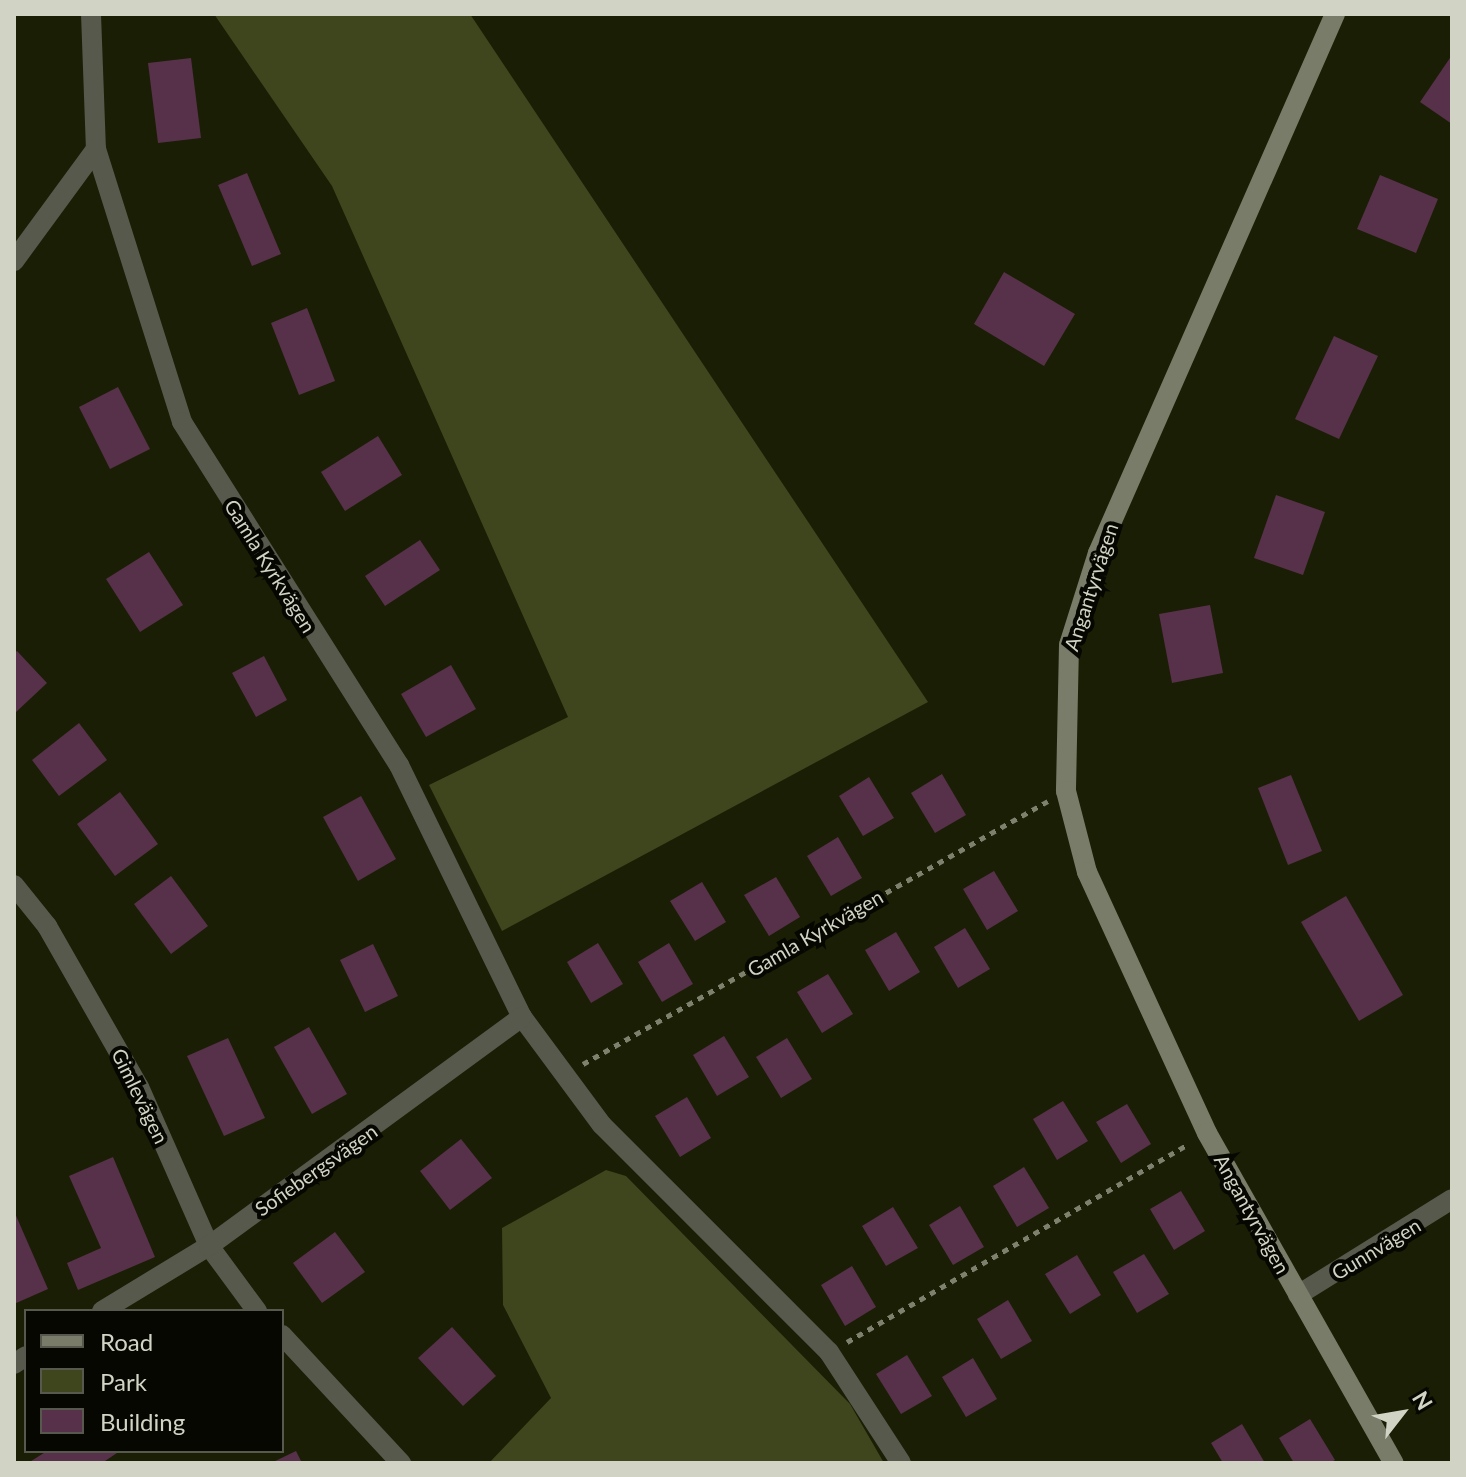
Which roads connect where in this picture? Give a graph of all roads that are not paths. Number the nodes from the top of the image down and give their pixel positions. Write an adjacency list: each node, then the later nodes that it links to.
1 (91, 14): 3 (street, Gamla Kyrkvägen)
2 (1335, 14): 9 (street, Angantyrvägen)
3 (96, 149): 4 (street); 6 (street, Gamla Kyrkvägen)
4 (14, 261)
5 (14, 885): 8 (street, Gimlevägen)
6 (522, 1017): 8 (street, Sofiebergsvägen); 14 (street, Gamla Kyrkvägen)
7 (1452, 1199): 9 (street, Gunnvägen)
8 (209, 1246): 10 (street, Sofiebergsvägen); 11 (street, Gimlevägen)
9 (1298, 1295): 15 (street, Angantyrvägen)
10 (105, 1309)
11 (256, 1309)
12 (284, 1337): 13 (street)
13 (401, 1463)
14 (901, 1463)
15 (1394, 1463)

